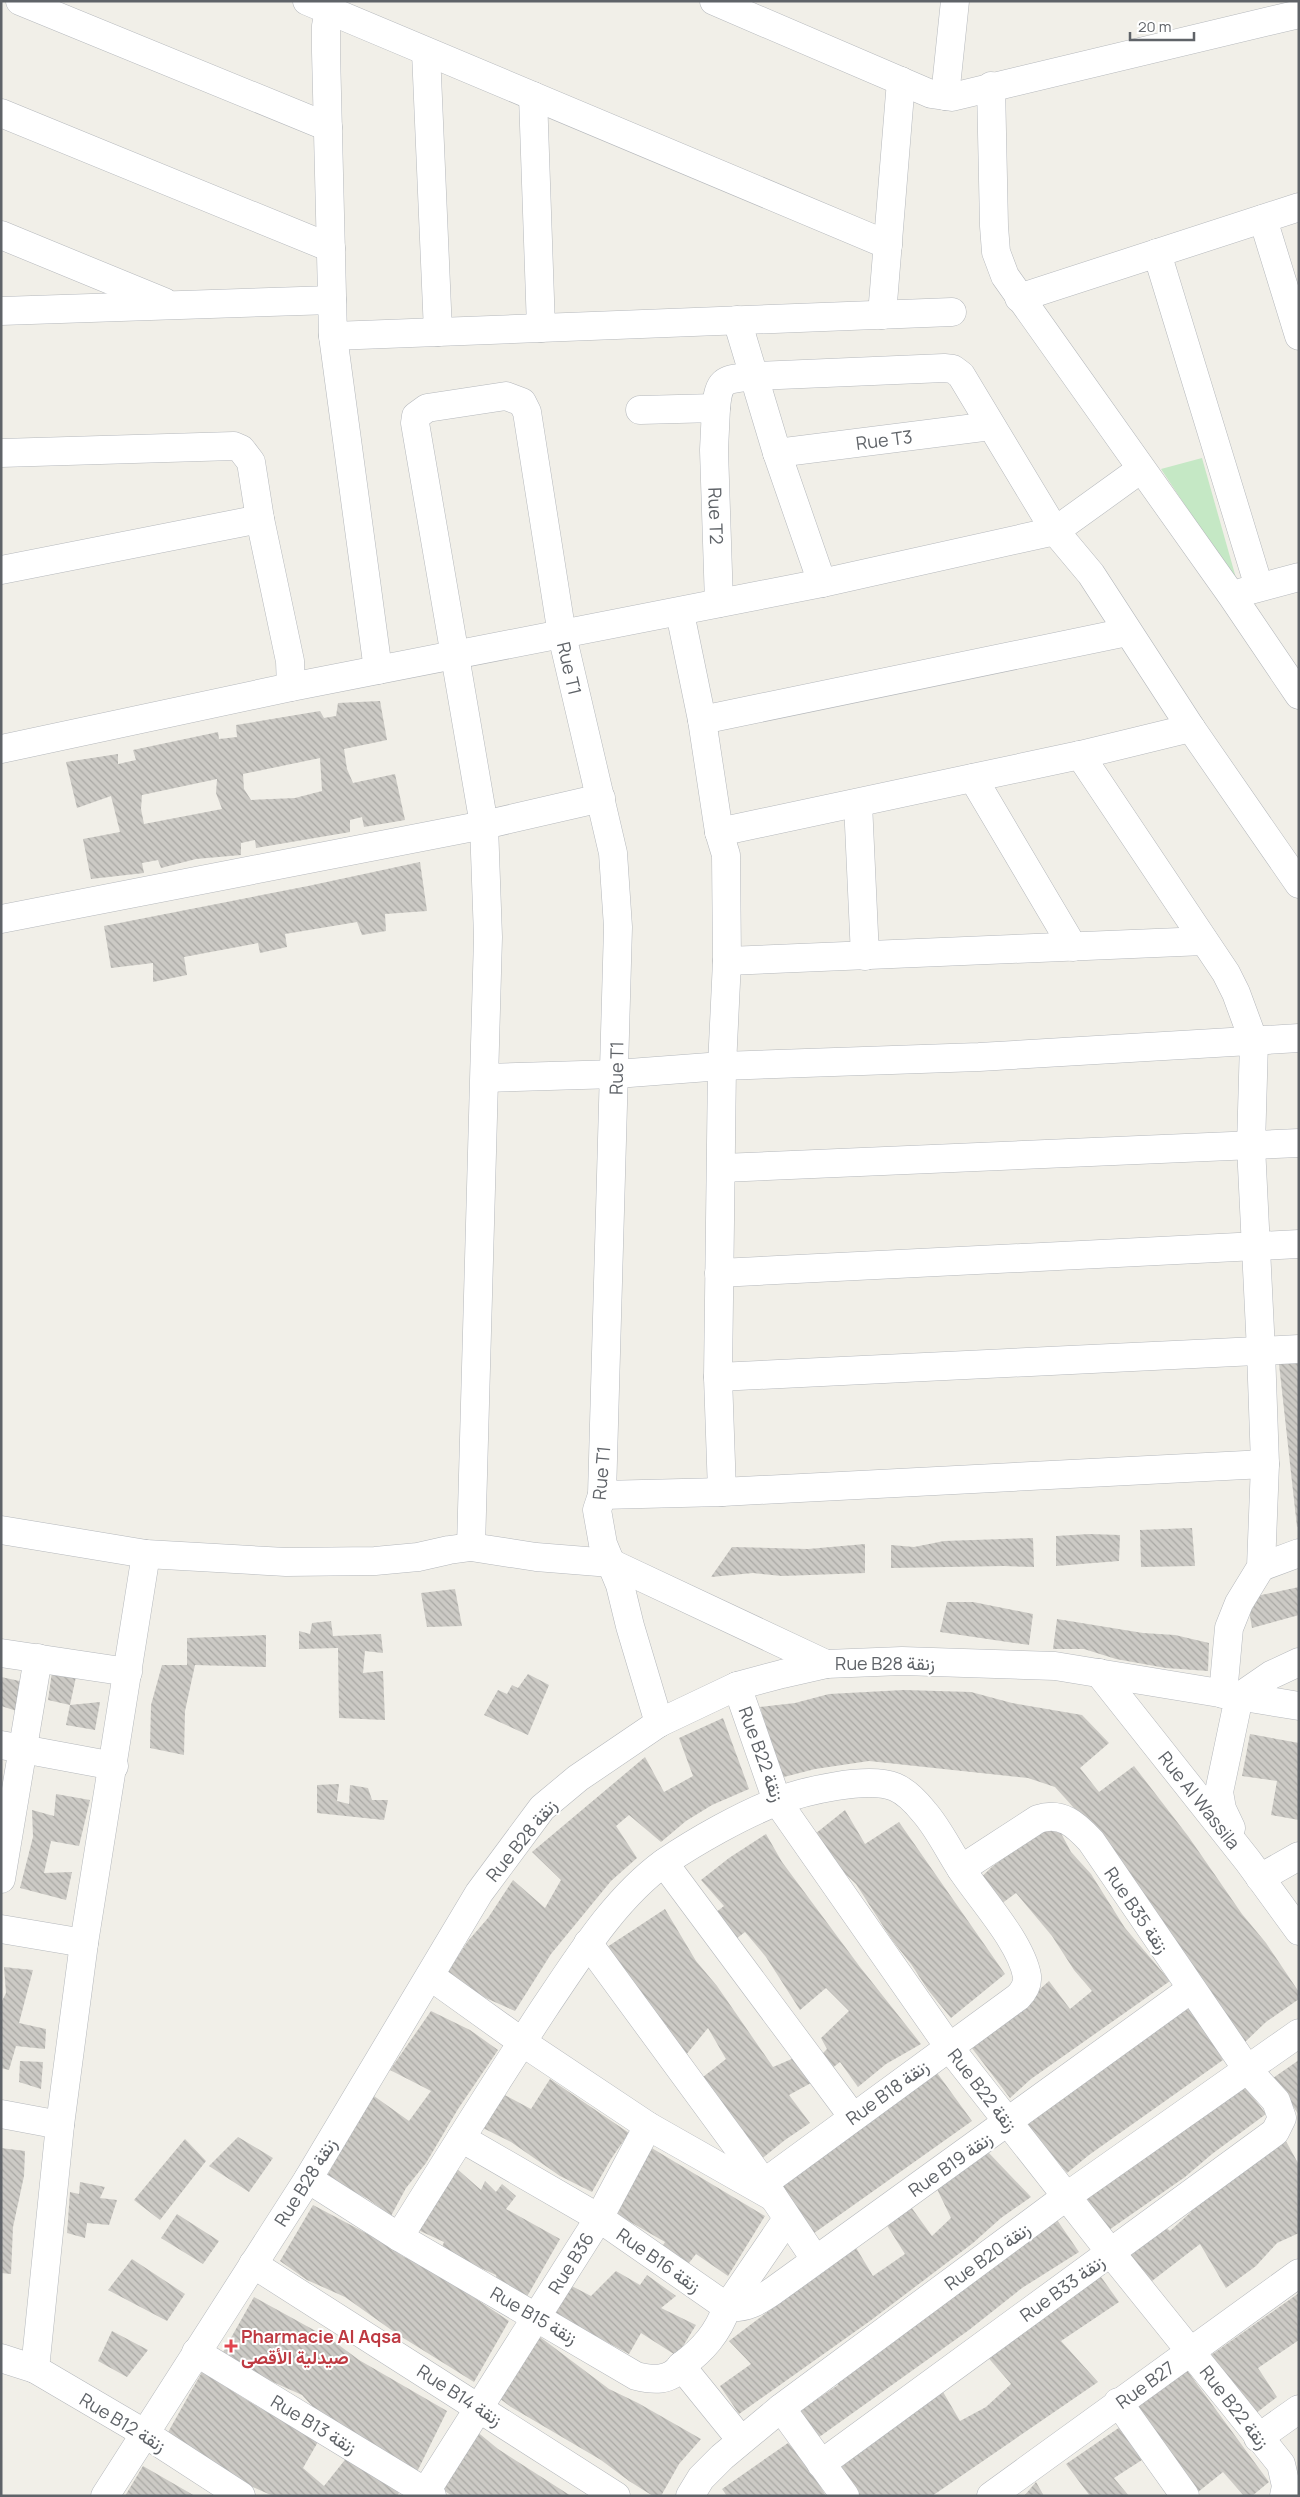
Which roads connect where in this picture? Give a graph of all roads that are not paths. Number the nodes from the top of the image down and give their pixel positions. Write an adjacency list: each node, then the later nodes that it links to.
1 (20, 1): 12 (street)
2 (714, 1): 7 (street)
3 (955, 1): 10 (street)
4 (322, 5): 6 (street); 12 (street)
5 (1299, 14): 8 (street)
6 (426, 52): 9 (street); 27 (street)
7 (901, 81): 10 (street); 16 (street)
8 (991, 86): 10 (street); 19 (street)
9 (533, 96): 16 (street); 26 (street)
10 (945, 96)
11 (1, 113): 17 (street)
12 (328, 127): 17 (street)
13 (1299, 208): 14 (street)
14 (1263, 219): 18 (street); 29 (street)
15 (1, 235): 21 (street)
16 (888, 245): 24 (street)
17 (331, 248): 20 (street)
18 (1156, 253): 19 (street); 42 (street)
19 (1019, 298): 36 (street)
20 (332, 300): 21 (street); 28 (street)
21 (173, 305): 22 (street)
22 (1, 311)
23 (952, 312): 24 (street)
24 (882, 314): 25 (street)
25 (737, 320): 26 (street); 30 (street)
26 (540, 328): 27 (street)
27 (438, 332): 28 (street)
28 (333, 336): 49 (street)
29 (1299, 336)
30 (754, 376): 32 (street, Rue T2); 33 (street); 35 (street)
31 (640, 410): 32 (street)
32 (716, 418): 44 (street, Rue T2)
33 (990, 426): 35 (street, Rue T3); 38 (street)
34 (1, 453): 37 (street)
35 (777, 453): 41 (street)
36 (1141, 468): 38 (street); 43 (street)
37 (260, 519): 39 (street); 50 (street)
38 (1055, 531): 41 (street); 46 (street)
39 (1, 570)
40 (1299, 577): 42 (street)
41 (822, 583): 44 (street)
42 (1259, 586): 43 (street)
43 (1232, 596): 51 (street)
44 (719, 603): 45 (street)
45 (680, 613): 47 (street); 52 (street)
46 (1127, 632): 52 (street); 53 (street)
47 (562, 634): 48 (street); 48 (street, Rue T1); 57 (street, Rue T1)
48 (454, 656): 49 (street); 59 (street)
49 (378, 670): 50 (street)
50 (291, 687): 54 (street)
51 (1299, 695)
52 (702, 720): 60 (street)
53 (1191, 728): 55 (street); 61 (street)
54 (1, 749)
55 (1080, 755): 56 (street); 63 (street)
56 (973, 778): 58 (street); 64 (street)
57 (601, 798): 59 (street); 70 (street, Rue T1)
58 (858, 803): 60 (street); 65 (street)
59 (484, 825): 62 (street); 71 (street)
60 (719, 832): 66 (street)
61 (1299, 884)
62 (1, 919)
63 (1204, 941): 64 (street); 68 (street)
64 (1073, 947): 65 (street)
65 (865, 956): 66 (street)
66 (727, 961): 69 (street)
67 (1299, 1038): 68 (street)
68 (1254, 1042): 69 (street); 73 (street)
69 (722, 1066): 70 (street); 74 (street)
70 (616, 1074): 71 (street); 83 (street, Rue T1)
71 (485, 1078): 85 (street)
72 (1299, 1143): 73 (street)
73 (1251, 1146): 74 (street); 76 (street)
74 (722, 1168): 77 (street)
75 (1299, 1244): 76 (street)
76 (1256, 1246): 77 (street); 79 (street)
77 (719, 1273): 80 (street)
78 (1299, 1349): 79 (street)
79 (1261, 1351): 80 (street); 81 (street)
80 (718, 1377): 82 (street)
81 (1265, 1464): 82 (street); 89 (street)
82 (722, 1492): 83 (street)
83 (602, 1495): 88 (street, Rue T1)
84 (1, 1530): 87 (street)
85 (471, 1548): 87 (street); 88 (street)
86 (1299, 1553): 89 (street)
87 (146, 1554): 94 (street)
88 (611, 1563): 93 (street); 99 (street, Rue T1)
89 (1261, 1567): 97 (street)
90 (1, 1653): 91 (street)
91 (38, 1658): 94 (street); 100 (street)
92 (1299, 1662): 97 (street)
93 (826, 1664): 95 (street, Rue B28 زنقة); 96 (street, Rue B28 زنقة)
94 (128, 1672): 101 (street)
95 (1099, 1673): 97 (street, Rue B28 زنقة); 106 (street, Rue Al Wassila)
96 (737, 1686): 99 (street, Rue B28 زنقة); 102 (street, Rue B22 زنقة)
97 (1231, 1695): 98 (street, Rue B28 زنقة); 106 (street)
98 (1299, 1706)
99 (659, 1723): 112 (street, Rue B28 زنقة)
100 (13, 1747): 101 (street); 107 (street)
101 (114, 1766): 110 (street)
102 (777, 1801): 104 (street, Rue B18 زنقة); 105 (street, Rue B18 زنقة); 116 (street, Rue B22 زنقة)
103 (1299, 1856): 106 (street)
104 (664, 1863): 111 (street, Rue B18 زنقة); 120 (street)
105 (961, 1869): 113 (street, Rue B35 زنقة); 116 (street, Rue B18 زنقة)
106 (1254, 1869): 109 (street, Rue Al Wassila)
107 (1, 1878)
108 (1, 1929): 110 (street)
109 (1299, 1931)
110 (84, 1943): 122 (street)
111 (588, 1943): 115 (street, Rue B18 زنقة); 127 (street)
112 (430, 1976): 115 (street); 125 (street, Rue B28 زنقة)
113 (1191, 1989): 117 (street, Rue B35 زنقة); 121 (street, Rue B19 زنقة)
114 (1299, 2033): 117 (street, Rue B20 زنقة)
115 (522, 2042): 123 (street); 124 (street, Rue B18 زنقة)
116 (949, 2047): 120 (street, Rue B18 زنقة); 121 (street, Rue B22 زنقة)
117 (1247, 2069): 118 (street, Rue B35 زنقة); 126 (street, Rue B20 زنقة)
118 (1276, 2101): 130 (street, Rue B33 زنقة)
119 (1, 2114): 122 (street)
120 (853, 2117): 127 (street, Rue B18 زنقة)
121 (1008, 2123): 126 (street, Rue B22 زنقة); 131 (street, Rue B19 زنقة)
122 (60, 2125): 140 (street)
123 (648, 2126): 127 (street); 128 (street, Rue B36)
124 (460, 2138): 128 (street, Rue B16 زنقة); 129 (street, Rue B18 زنقة)
125 (308, 2179): 129 (street, Rue B15 زنقة); 132 (street, Rue B28 زنقة)
126 (1067, 2196): 130 (street, Rue B22 زنقة); 143 (street, Rue B20 زنقة)
127 (775, 2199): 131 (street); 134 (street, Rue B18 زنقة)
128 (599, 2218): 134 (street, Rue B16 زنقة); 135 (street, Rue B36)
129 (399, 2237): 135 (street, Rue B15 زنقة)
130 (1111, 2253): 136 (street, Rue B22 زنقة); 148 (street, Rue B33 زنقة)
131 (815, 2259): 134 (street, Rue B19 زنقة)
132 (253, 2264): 137 (street, Rue B28 زنقة); 142 (street, Rue B14 زنقة)
133 (1299, 2273): 136 (street, Rue B27)
134 (727, 2307): 139 (street, Rue B15 زنقة)
135 (537, 2317): 139 (street, Rue B15 زنقة); 142 (street, Rue B36)
136 (1191, 2351): 141 (street, Rue B27); 146 (street, Rue B22 زنقة)
137 (196, 2352): 145 (street, Rue B28 زنقة); 150 (street, Rue B13 زنقة)
138 (1, 2358): 140 (street, Rue B12 زنقة)
139 (681, 2366): 147 (street)
140 (35, 2369): 145 (street, Rue B12 زنقة)
141 (1118, 2402): 149 (street); 156 (street, Rue B27)
142 (478, 2407): 150 (street, Rue B36); 153 (street, Rue B14 زنقة)
143 (781, 2408): 147 (street, Rue B20 زنقة); 148 (street)
144 (1299, 2409): 146 (street)
145 (144, 2434): 151 (street, Rue B28 زنقة); 152 (street, Rue B12 زنقة)
146 (1258, 2438): 157 (street, Rue B22 زنقة)
147 (741, 2440): 154 (street, Rue B20 زنقة)
148 (821, 2464): 155 (street)
149 (1172, 2492)
150 (427, 2494)
151 (105, 2496)
152 (241, 2496)
153 (616, 2496)
154 (690, 2496)
155 (845, 2496)
156 (991, 2496)
157 (1284, 2496)

